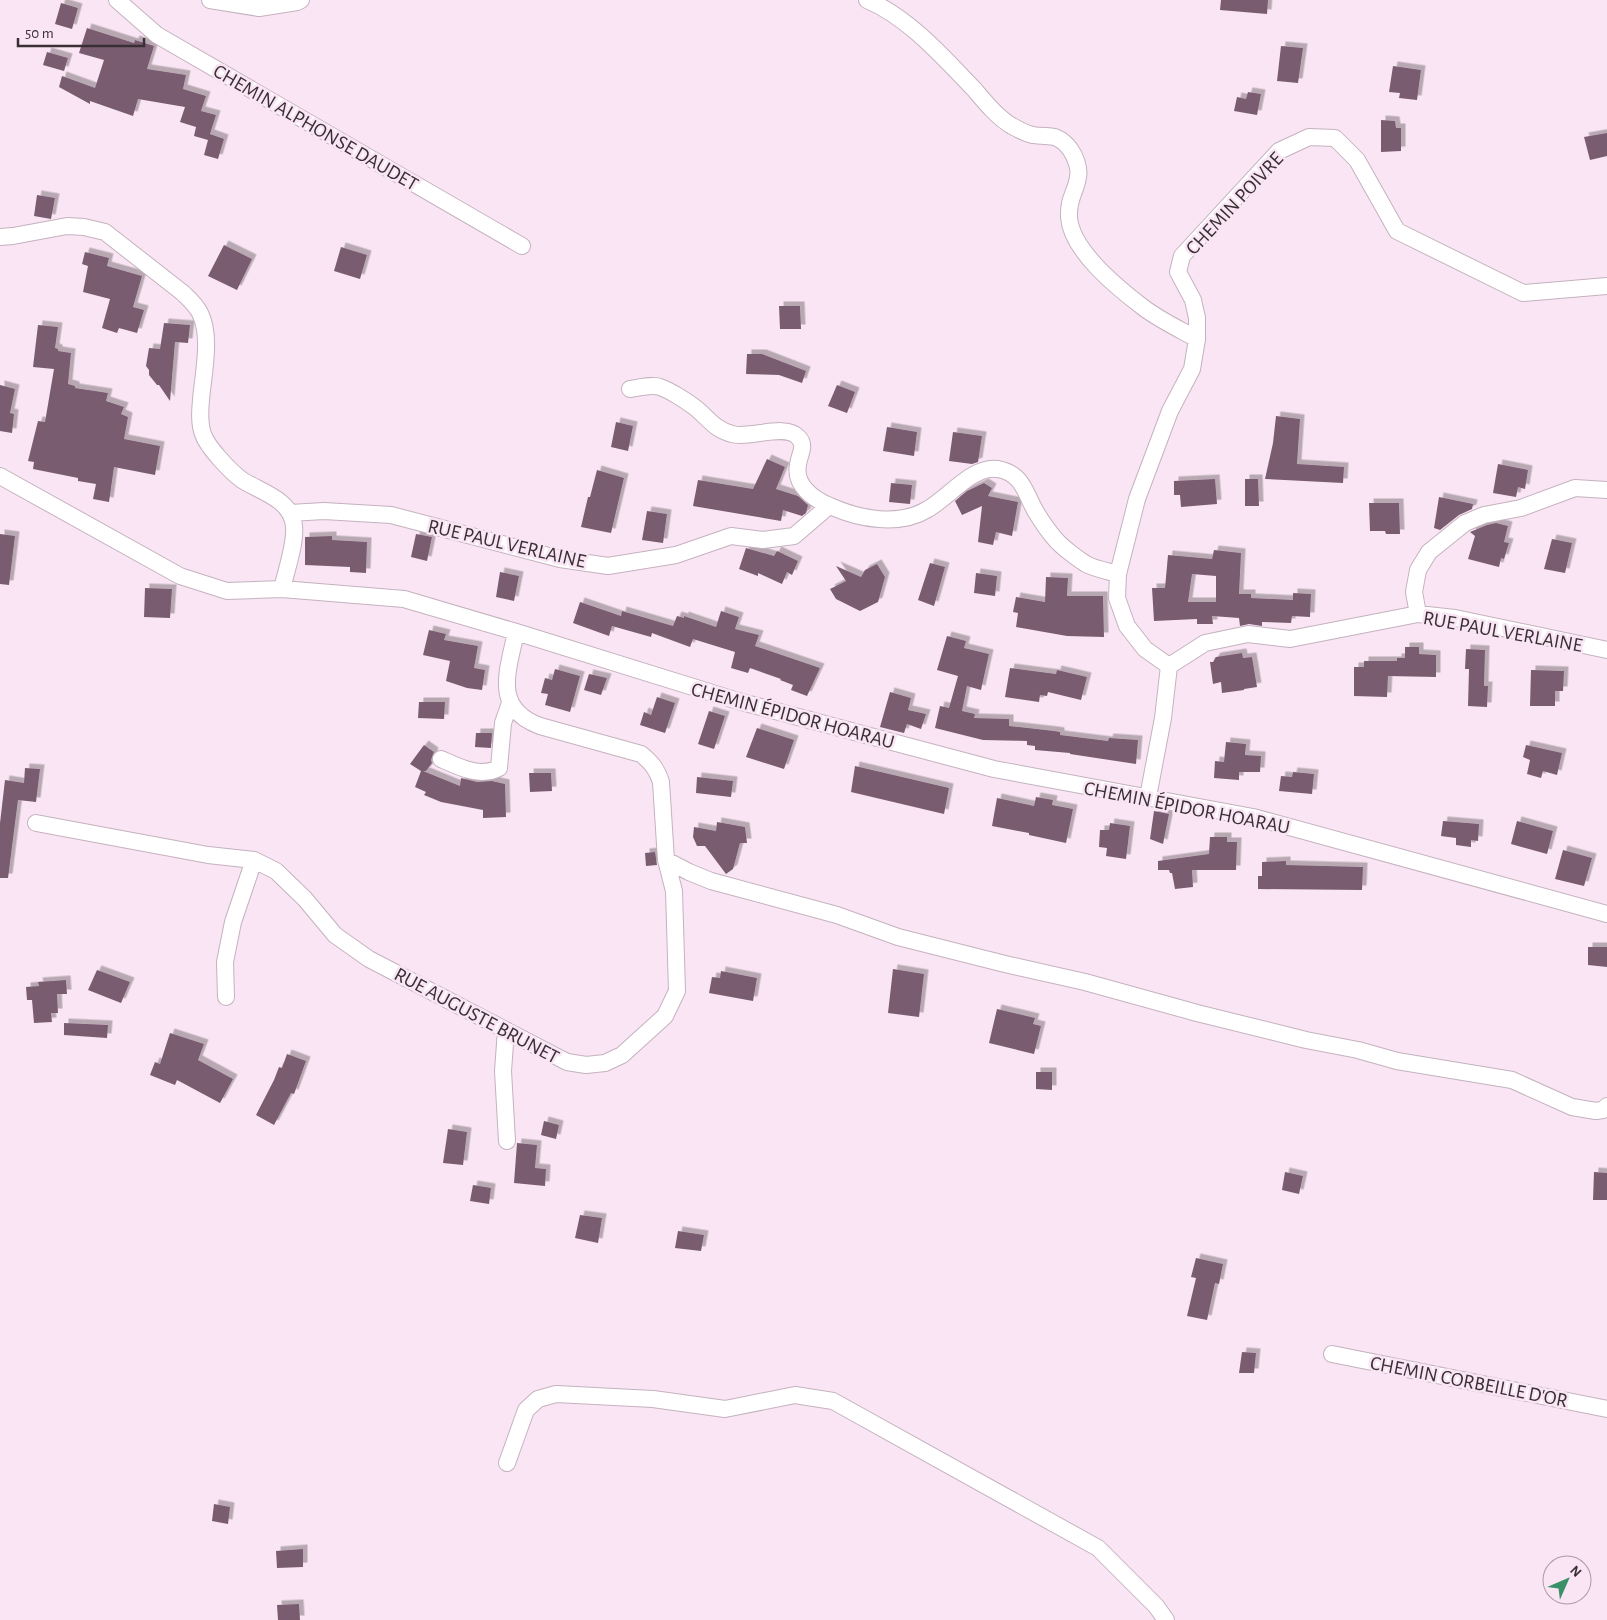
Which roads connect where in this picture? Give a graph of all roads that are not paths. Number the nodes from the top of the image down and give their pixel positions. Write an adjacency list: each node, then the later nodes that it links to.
1 (117, 0): 6 (street, CHEMIN ALPHONSE DAUDET)
2 (210, 0): 3 (street)
3 (301, 0)
4 (867, 0): 8 (street)
5 (0, 236): 13 (street)
6 (522, 246)
7 (1607, 286): 8 (street, CHEMIN POIVRE)
8 (1196, 339): 14 (street)
9 (630, 389): 12 (street)
10 (0, 476): 15 (street, CHEMIN ÉPIDOR HOARAU)
11 (1607, 490): 16 (street)
12 (829, 506): 13 (street, RUE PAUL VERLAINE); 14 (street)
13 (290, 513): 15 (street)
14 (1118, 574): 19 (street)
15 (282, 589): 17 (street, CHEMIN ÉPIDOR HOARAU)
16 (1418, 614): 18 (street, RUE PAUL VERLAINE); 19 (street, RUE PAUL VERLAINE)
17 (516, 632): 20 (street); 22 (street, CHEMIN ÉPIDOR HOARAU)
18 (1607, 650)
19 (1169, 666): 22 (street)
20 (510, 703): 21 (street); 25 (street, RUE AUGUSTE BRUNET)
21 (441, 759)
22 (1148, 797): 26 (street, CHEMIN ÉPIDOR HOARAU)
23 (36, 823): 24 (street, RUE AUGUSTE BRUNET)
24 (254, 860): 27 (street); 28 (street, RUE AUGUSTE BRUNET)
25 (666, 860): 28 (street, RUE AUGUSTE BRUNET); 29 (street)
26 (1607, 914)
27 (226, 998)
28 (506, 1030): 30 (street)
29 (1607, 1106)
30 (507, 1140)
31 (1332, 1354): 32 (street, CHEMIN CORBEILLE D'OR)
32 (1607, 1409)
33 (507, 1463): 34 (street)
34 (1166, 1620)

